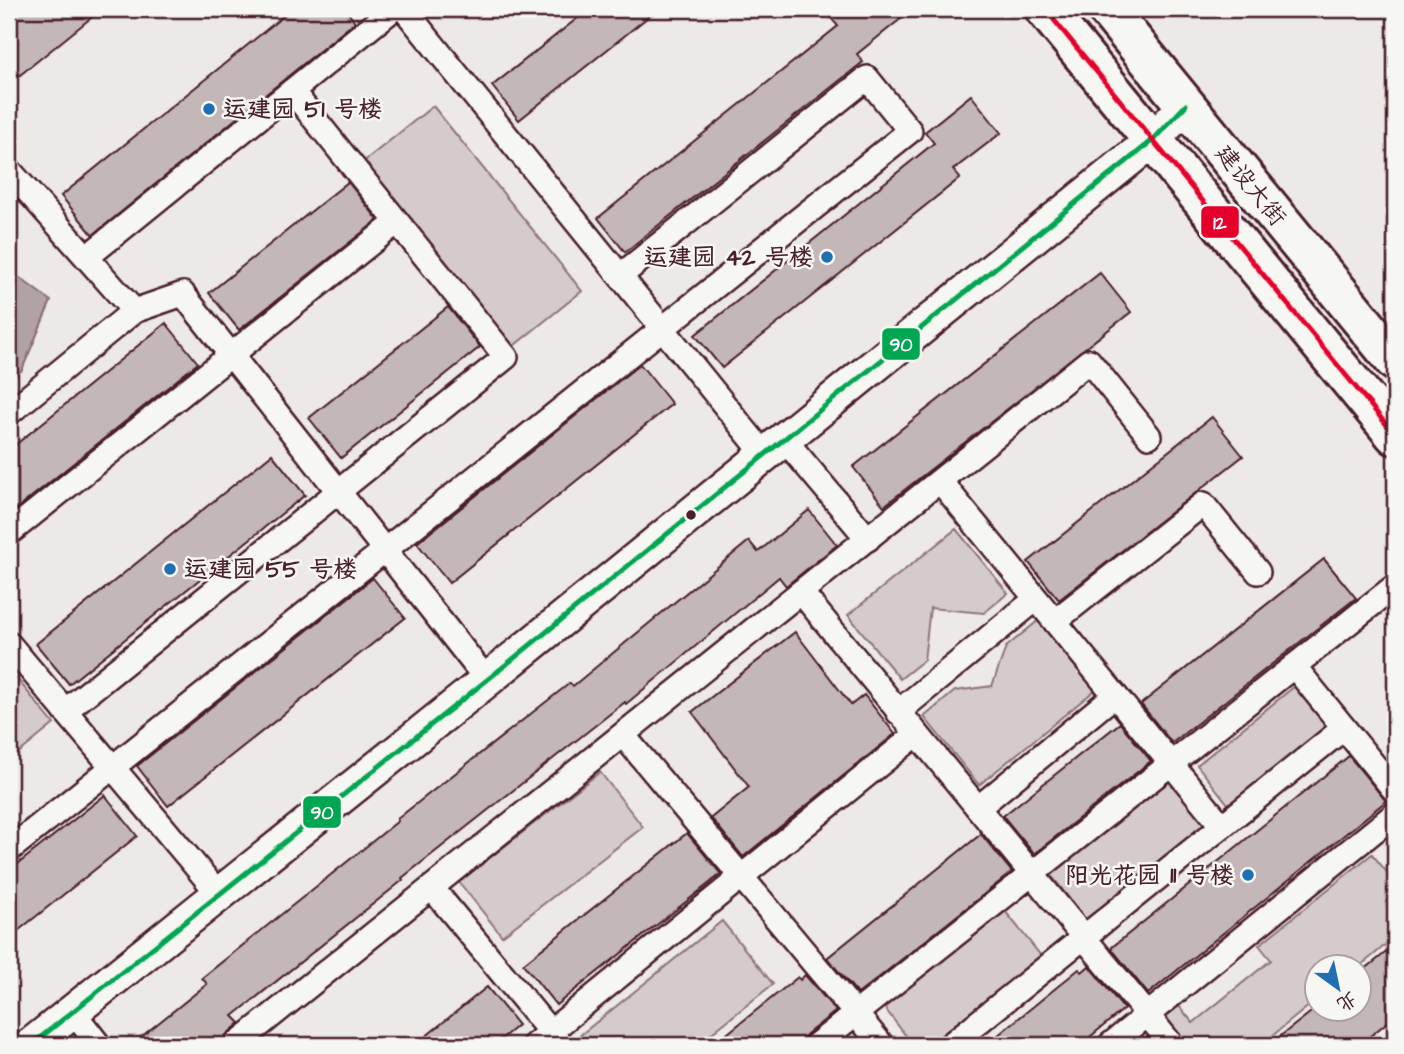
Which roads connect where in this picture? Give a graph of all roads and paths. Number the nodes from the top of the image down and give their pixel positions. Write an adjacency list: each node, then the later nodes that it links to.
1 (393, 9): 5 (street)
2 (404, 9): 11 (street)
3 (1045, 9): 7 (highway, 建设大街)
4 (1107, 9): 6 (highway, 建设大街)
5 (292, 91): 9 (street); 10 (street)
6 (1186, 105): 7 (main road); 15 (highway, 建设大街)
7 (1153, 140): 17 (highway, 建设大街); 19 (main road)
8 (9, 170): 10 (street)
9 (397, 222): 14 (street); 21 (street)
10 (87, 257): 12 (street)
11 (620, 276): 13 (street); 13 (street)
12 (134, 311): 14 (street); 16 (street)
13 (662, 328): 19 (street); 24 (street)
14 (230, 354): 21 (street); 22 (street)
15 (1395, 361)
16 (9, 413)
17 (1395, 435)
18 (1149, 436): 20 (street)
19 (774, 447): 23 (street); 32 (main road)
20 (940, 481): 23 (street); 28 (street)
21 (338, 491): 24 (street); 34 (street)
22 (9, 533)
23 (868, 539): 27 (street)
24 (384, 550): 32 (street); 40 (street)
25 (1258, 572): 29 (street)
26 (1395, 586): 31 (street)
27 (801, 592): 35 (street); 38 (street)
28 (1037, 599): 29 (street); 35 (street)
29 (1055, 621): 33 (street)
30 (9, 644): 34 (street)
31 (1294, 666): 36 (street); 39 (street)
32 (487, 680): 49 (main road)
33 (1115, 695): 39 (street); 42 (street)
34 (65, 710): 40 (street)
35 (898, 712): 37 (street)
36 (1344, 728): 41 (street); 44 (street)
37 (917, 734): 42 (street); 47 (street)
38 (623, 735): 47 (street); 48 (street)
39 (1171, 764): 44 (street); 46 (street)
40 (112, 767): 45 (street); 49 (street)
41 (1395, 791)
42 (978, 808): 46 (street)
43 (1395, 814): 53 (street)
44 (1222, 827): 50 (street)
45 (9, 850)
46 (1032, 874): 50 (street); 52 (street)
47 (741, 877): 52 (street); 54 (street)
48 (432, 888): 54 (street); 57 (street)
49 (219, 894): 51 (main road)
50 (1084, 938): 53 (street); 60 (street)
51 (73, 1012): 55 (main road); 56 (street)
52 (856, 1014): 58 (street); 59 (street)
53 (1147, 1015): 61 (street); 62 (street)
54 (548, 1041)
55 (31, 1045)
56 (99, 1045)
57 (235, 1045)
58 (816, 1045)
59 (882, 1045)
60 (950, 1045)
61 (1110, 1045)
62 (1172, 1045)

